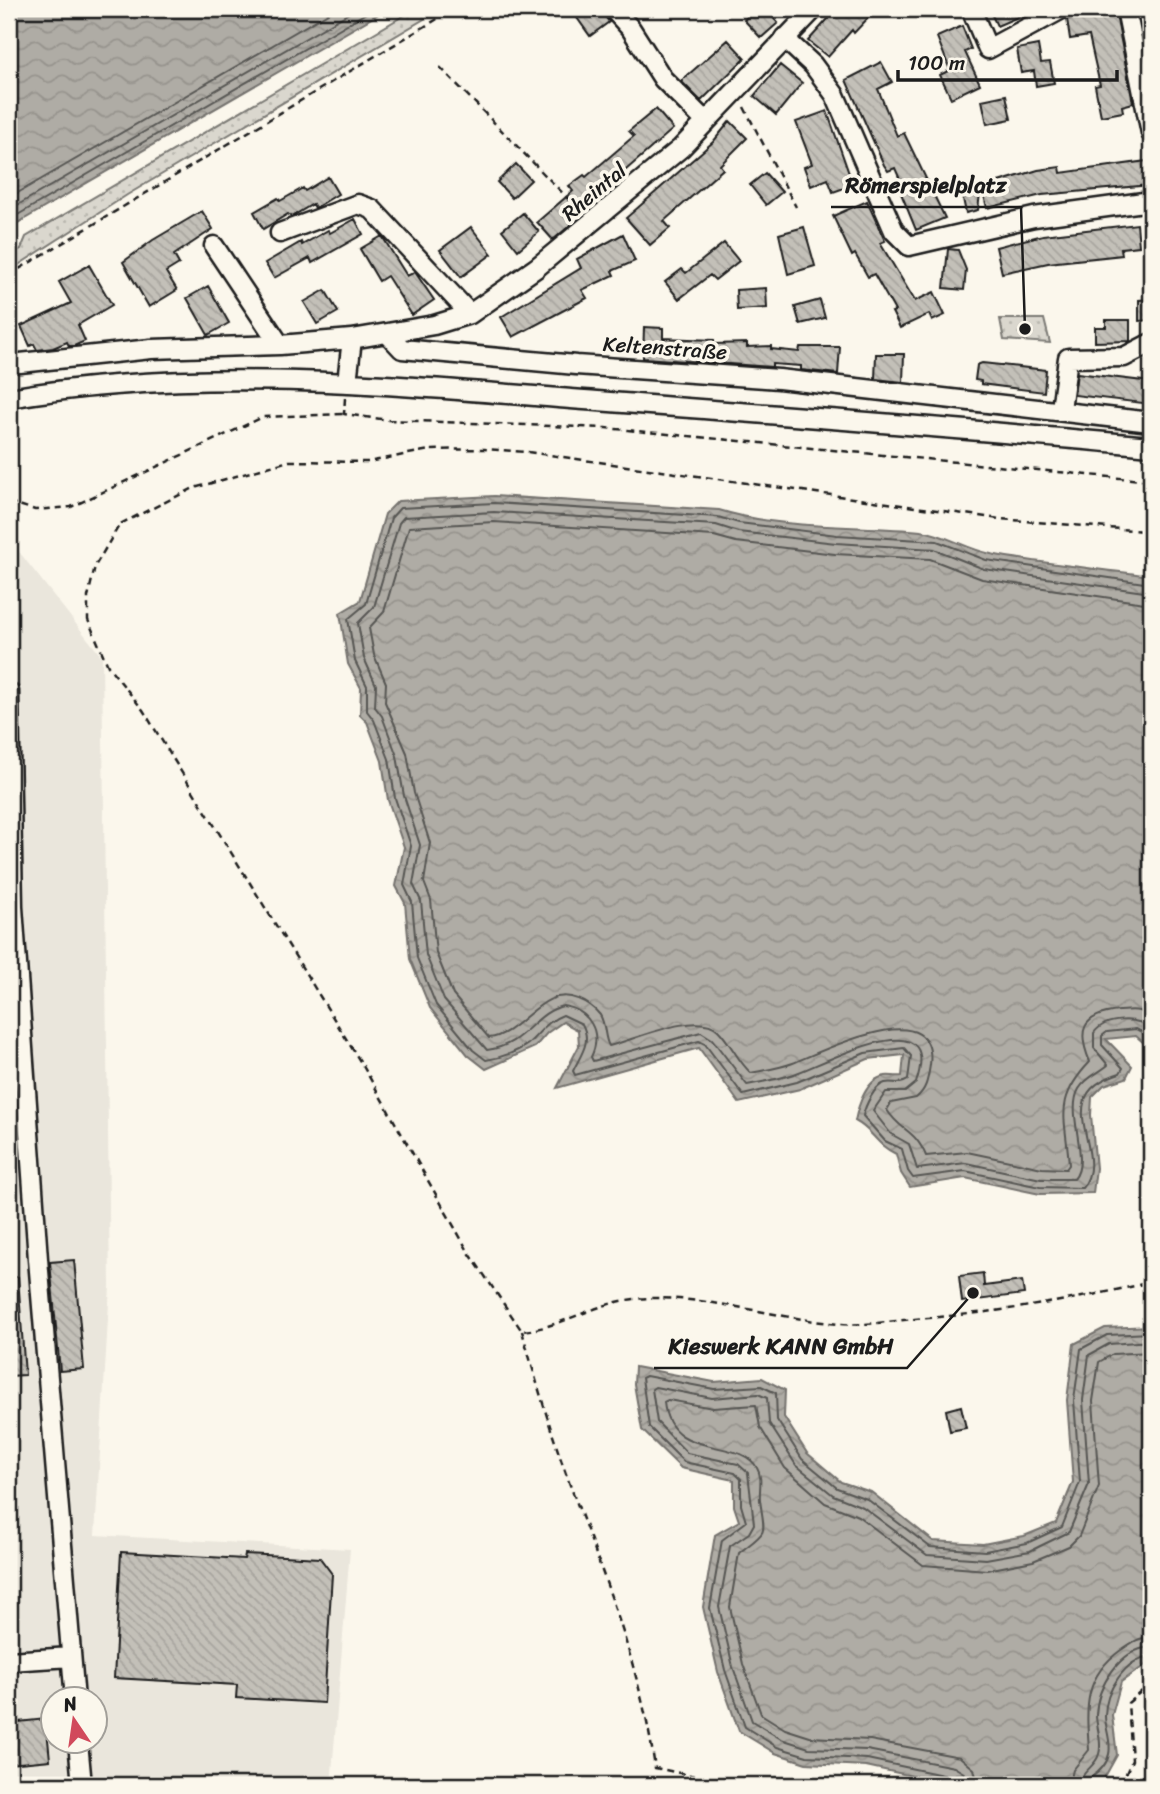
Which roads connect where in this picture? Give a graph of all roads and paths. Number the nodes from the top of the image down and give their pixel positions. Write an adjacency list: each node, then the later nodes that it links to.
1 (454, 9): 17 (path)
2 (613, 9): 10 (street)
3 (814, 9): 7 (street, Rheintal)
4 (971, 9): 5 (street)
5 (1062, 9)
6 (1126, 9): 11 (street)
7 (784, 38): 9 (street, Rheintal); 12 (street)
8 (440, 67): 14 (path)
9 (736, 92): 10 (street, Rheintal); 13 (path)
10 (706, 122): 14 (street, Rheintal)
11 (1151, 133)
12 (1151, 201)
13 (796, 207)
14 (592, 224): 18 (street, Rheintal)
15 (280, 233): 18 (street)
16 (214, 246): 22 (street)
17 (9, 275)
18 (470, 314): 19 (street, Rheintal)
19 (388, 334): 20 (street, Rheintal); 26 (street, Keltenstraße)
20 (352, 339): 22 (street, Rheintal); 24 (street)
21 (1151, 344): 26 (street)
22 (280, 345): 23 (street, Rheintal)
23 (20, 363)
24 (347, 382): 25 (street); 27 (path); 29 (street)
25 (9, 398)
26 (1061, 409): 28 (street, Keltenstraße)
27 (344, 414): 30 (path); 31 (path)
28 (1151, 422)
29 (1151, 446)
30 (1151, 481)
31 (9, 502)
32 (1151, 525): 35 (path)
33 (9, 692): 36 (street)
34 (1151, 1282): 35 (path)
35 (522, 1331): 42 (path)
36 (71, 1657): 37 (street); 39 (street)
37 (9, 1661)
38 (1151, 1683): 43 (path)
39 (74, 1686)
40 (79, 1756): 41 (street)
41 (82, 1785)
42 (740, 1785)
43 (1121, 1785)

